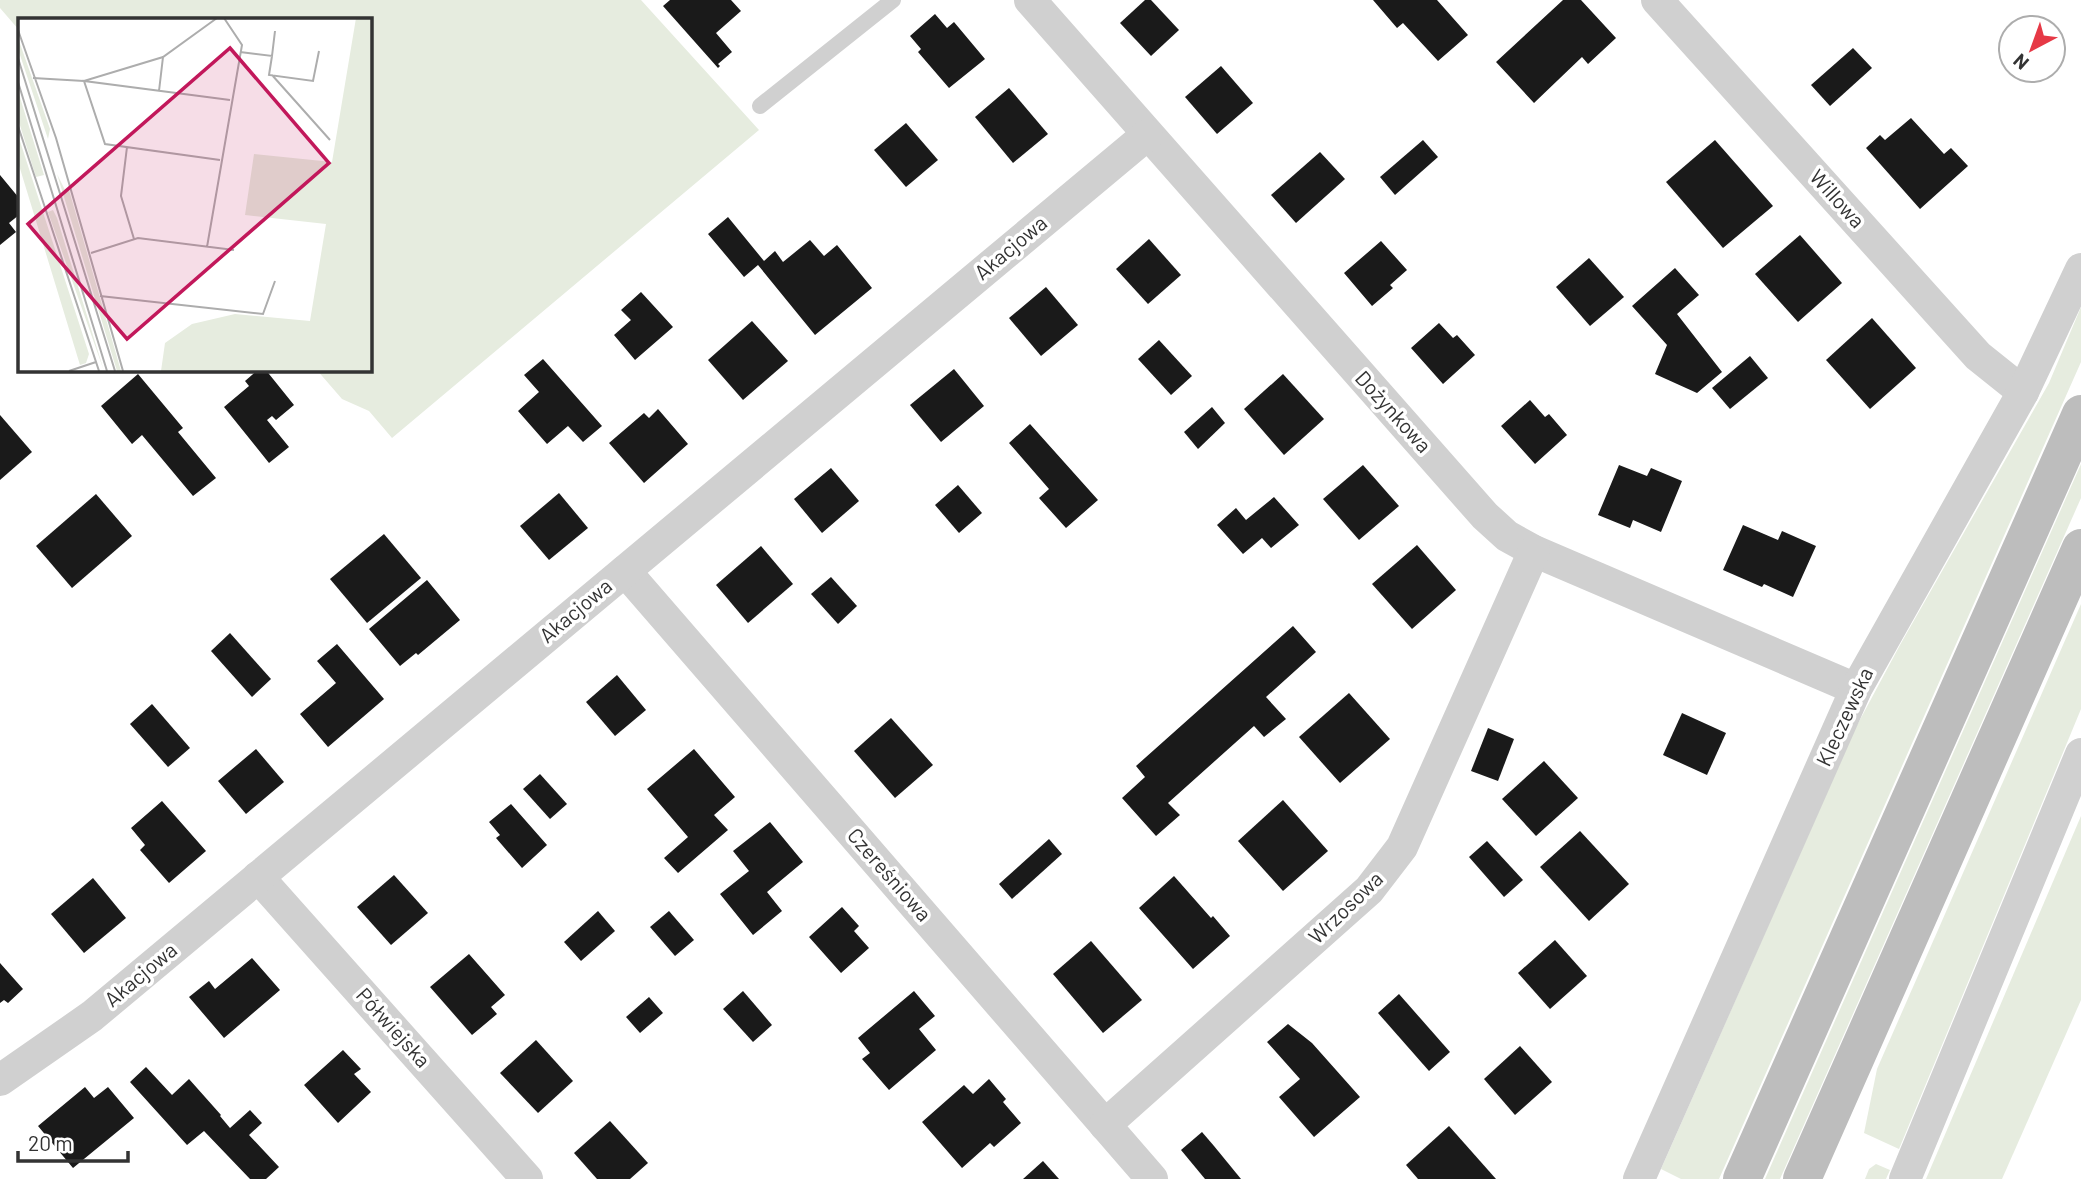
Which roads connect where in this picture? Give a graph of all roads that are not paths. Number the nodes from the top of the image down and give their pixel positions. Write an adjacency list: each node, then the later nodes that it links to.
1 (893, 0): 4 (lane)
2 (1030, 0): 5 (street, Dożynkowa)
3 (1657, 0): 7 (street, Willowa)
4 (760, 106)
5 (1147, 135): 10 (street, Dożynkowa); 11 (street, Akacjowa)
6 (2081, 269): 7 (street, Kleczewska)
7 (2023, 392): 12 (street, Kleczewska)
8 (2081, 414): 20 (main road)
9 (2081, 548): 21 (main road)
10 (1534, 551): 12 (street, Dożynkowa); 16 (street, Wrzosowa)
11 (625, 570): 14 (street, Akacjowa); 16 (street, Czereśniowa)
12 (1856, 689): 19 (street, Kleczewska)
13 (2081, 754): 22 (street)
14 (258, 877): 15 (street, Akacjowa); 17 (street, Półwiejska)
15 (0, 1080)
16 (1105, 1125): 18 (street, Czereśniowa)
17 (527, 1179)
18 (1152, 1179)
19 (1639, 1179)
20 (1742, 1179)
21 (1802, 1179)
22 (1905, 1179)

